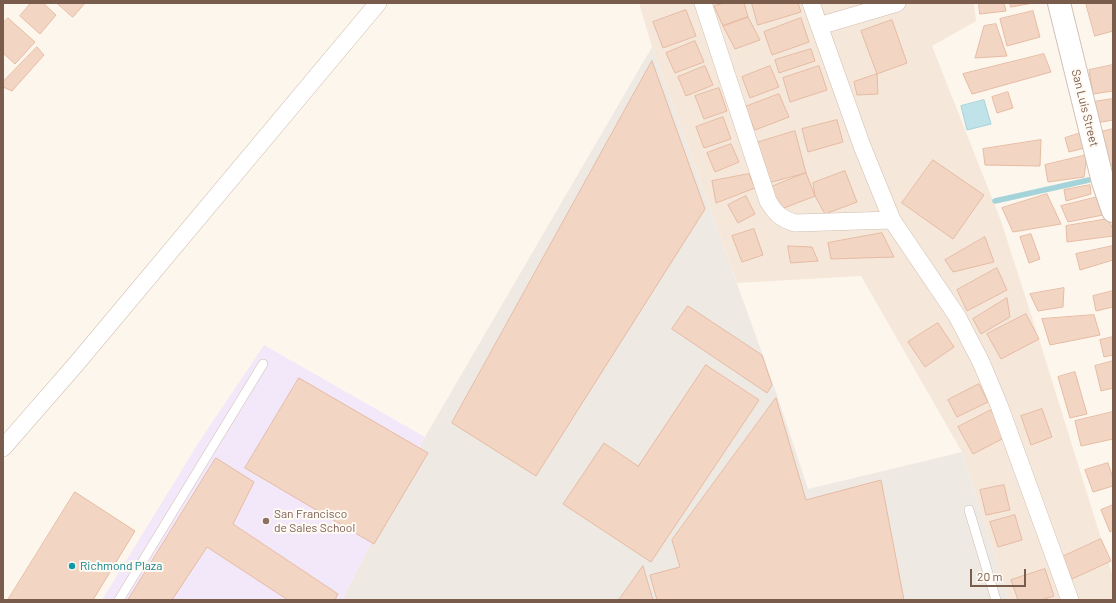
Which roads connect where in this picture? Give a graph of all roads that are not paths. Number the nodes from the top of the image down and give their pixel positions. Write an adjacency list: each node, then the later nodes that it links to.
1 (378, 3): 10 (street)
2 (704, 3): 8 (street)
3 (811, 3): 6 (street)
4 (897, 3): 6 (street)
5 (1059, 3): 7 (street, San Luis Street)
6 (819, 26): 8 (street)
7 (1113, 211)
8 (892, 220): 14 (street)
9 (263, 364): 12 (lane)
10 (3, 448)
11 (969, 510): 13 (lane)
12 (119, 600)
13 (996, 600)
14 (1070, 600)

